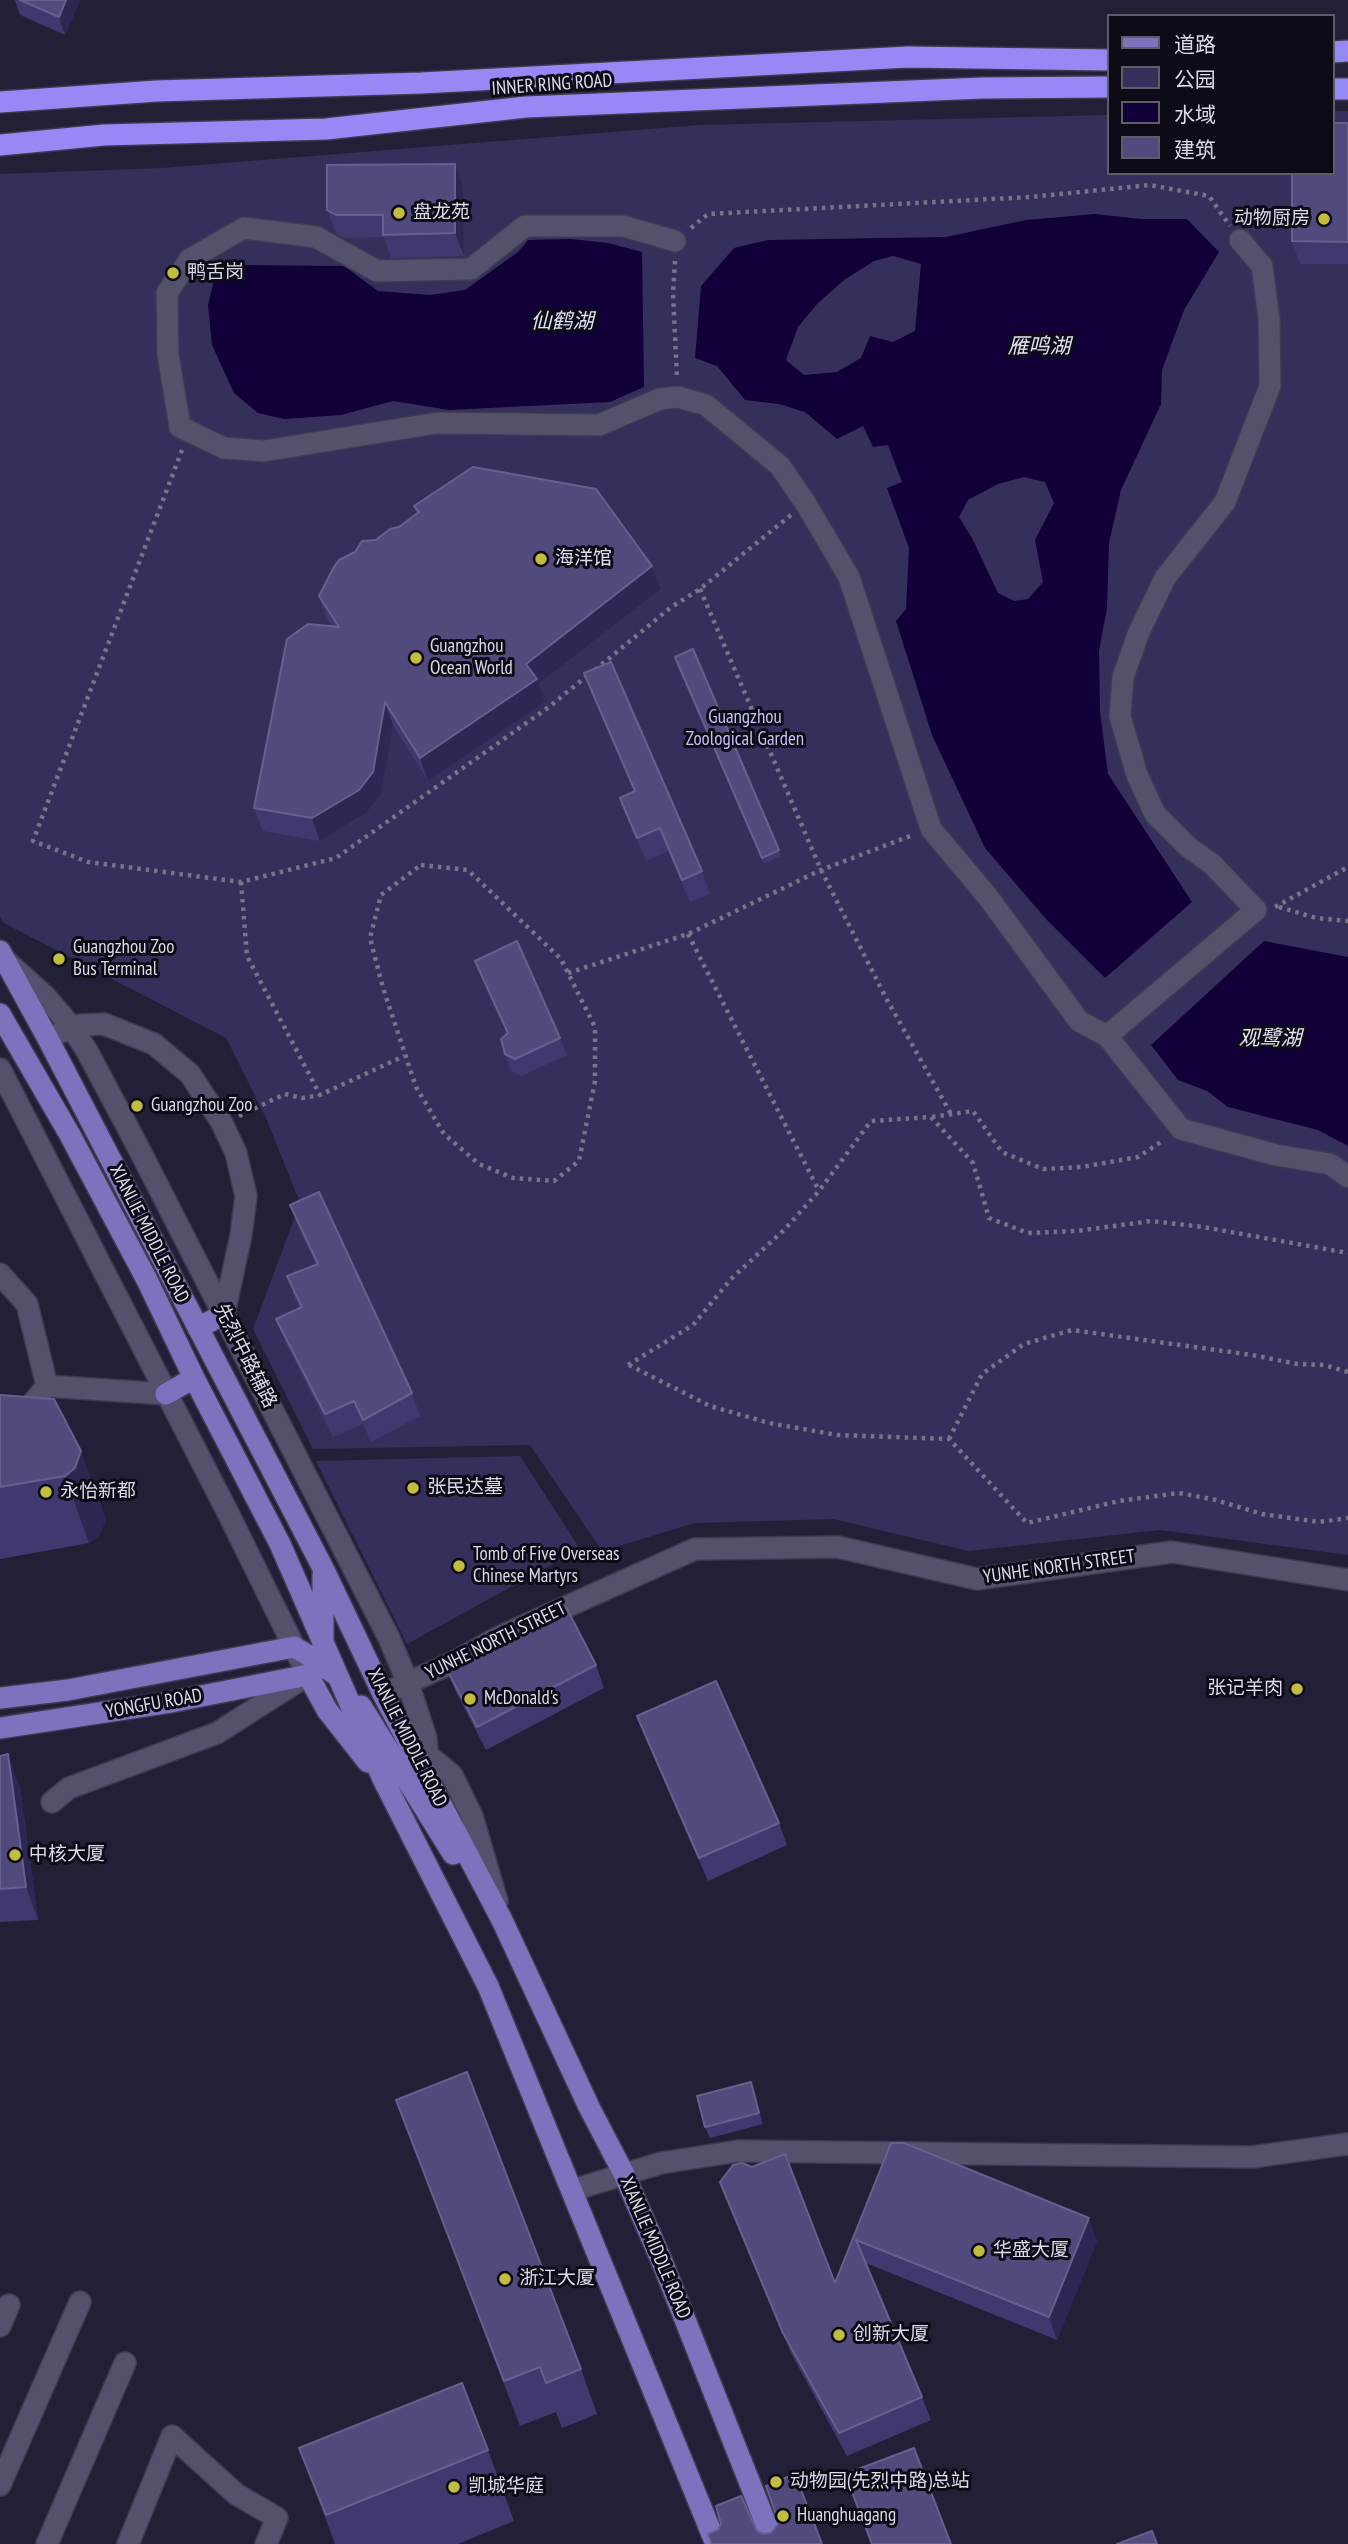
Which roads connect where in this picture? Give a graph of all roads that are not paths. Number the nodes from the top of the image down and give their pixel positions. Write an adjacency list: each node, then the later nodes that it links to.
1 (1106, 60): 3 (highway, INNER RING ROAD)
2 (1106, 87): 4 (highway, INNER RING ROAD)
3 (0, 102)
4 (0, 145)
5 (1240, 240): 10 (street)
6 (675, 241): 10 (street)
7 (2, 955): 9 (street, 先烈中路辅路); 11 (main road, XIANLIE MIDDLE ROAD)
8 (0, 1014): 17 (main road, XIANLIE MIDDLE ROAD)
9 (72, 1028): 11 (street); 15 (street, 先烈中路辅路); 15 (street)
10 (1107, 1036): 13 (street)
11 (47, 1037): 16 (main road, XIANLIE MIDDLE ROAD)
12 (0, 1069): 19 (street)
13 (1348, 1177)
14 (0, 1274): 18 (street)
15 (224, 1314): 16 (main road); 25 (street, 先烈中路辅路)
16 (198, 1328): 21 (main road, XIANLIE MIDDLE ROAD)
17 (194, 1378): 19 (main road); 24 (main road, XIANLIE MIDDLE ROAD)
18 (47, 1386): 19 (street); 20 (street)
19 (166, 1394): 23 (street)
20 (0, 1422)
21 (323, 1568): 24 (main road); 26 (main road, XIANLIE MIDDLE ROAD)
22 (1348, 1580): 25 (street, YUNHE NORTH STREET)
23 (294, 1647): 24 (main road); 27 (main road, YONGFU ROAD)
24 (322, 1665): 28 (main road, YONGFU ROAD); 29 (main road); 29 (main road); 30 (street)
25 (408, 1683): 26 (street, YUNHE NORTH STREET); 29 (street, 先烈中路辅路)
26 (383, 1694): 29 (main road, XIANLIE MIDDLE ROAD)
27 (0, 1698)
28 (0, 1728)
29 (407, 1765): 31 (main road); 31 (main road, XIANLIE MIDDLE ROAD); 31 (street); 34 (main road, XIANLIE MIDDLE ROAD)
30 (52, 1802)
31 (502, 1920): 33 (main road, XIANLIE MIDDLE ROAD)
32 (1348, 2144): 33 (street)
33 (624, 2174): 34 (street); 44 (main road, XIANLIE MIDDLE ROAD)
34 (573, 2190): 43 (main road, XIANLIE MIDDLE ROAD)
35 (80, 2302): 39 (street)
36 (9, 2305): 37 (street)
37 (0, 2326)
38 (125, 2363): 40 (street)
39 (0, 2486)
40 (47, 2544)
41 (128, 2544): 42 (street)
42 (266, 2544)
43 (716, 2544)
44 (774, 2544)

